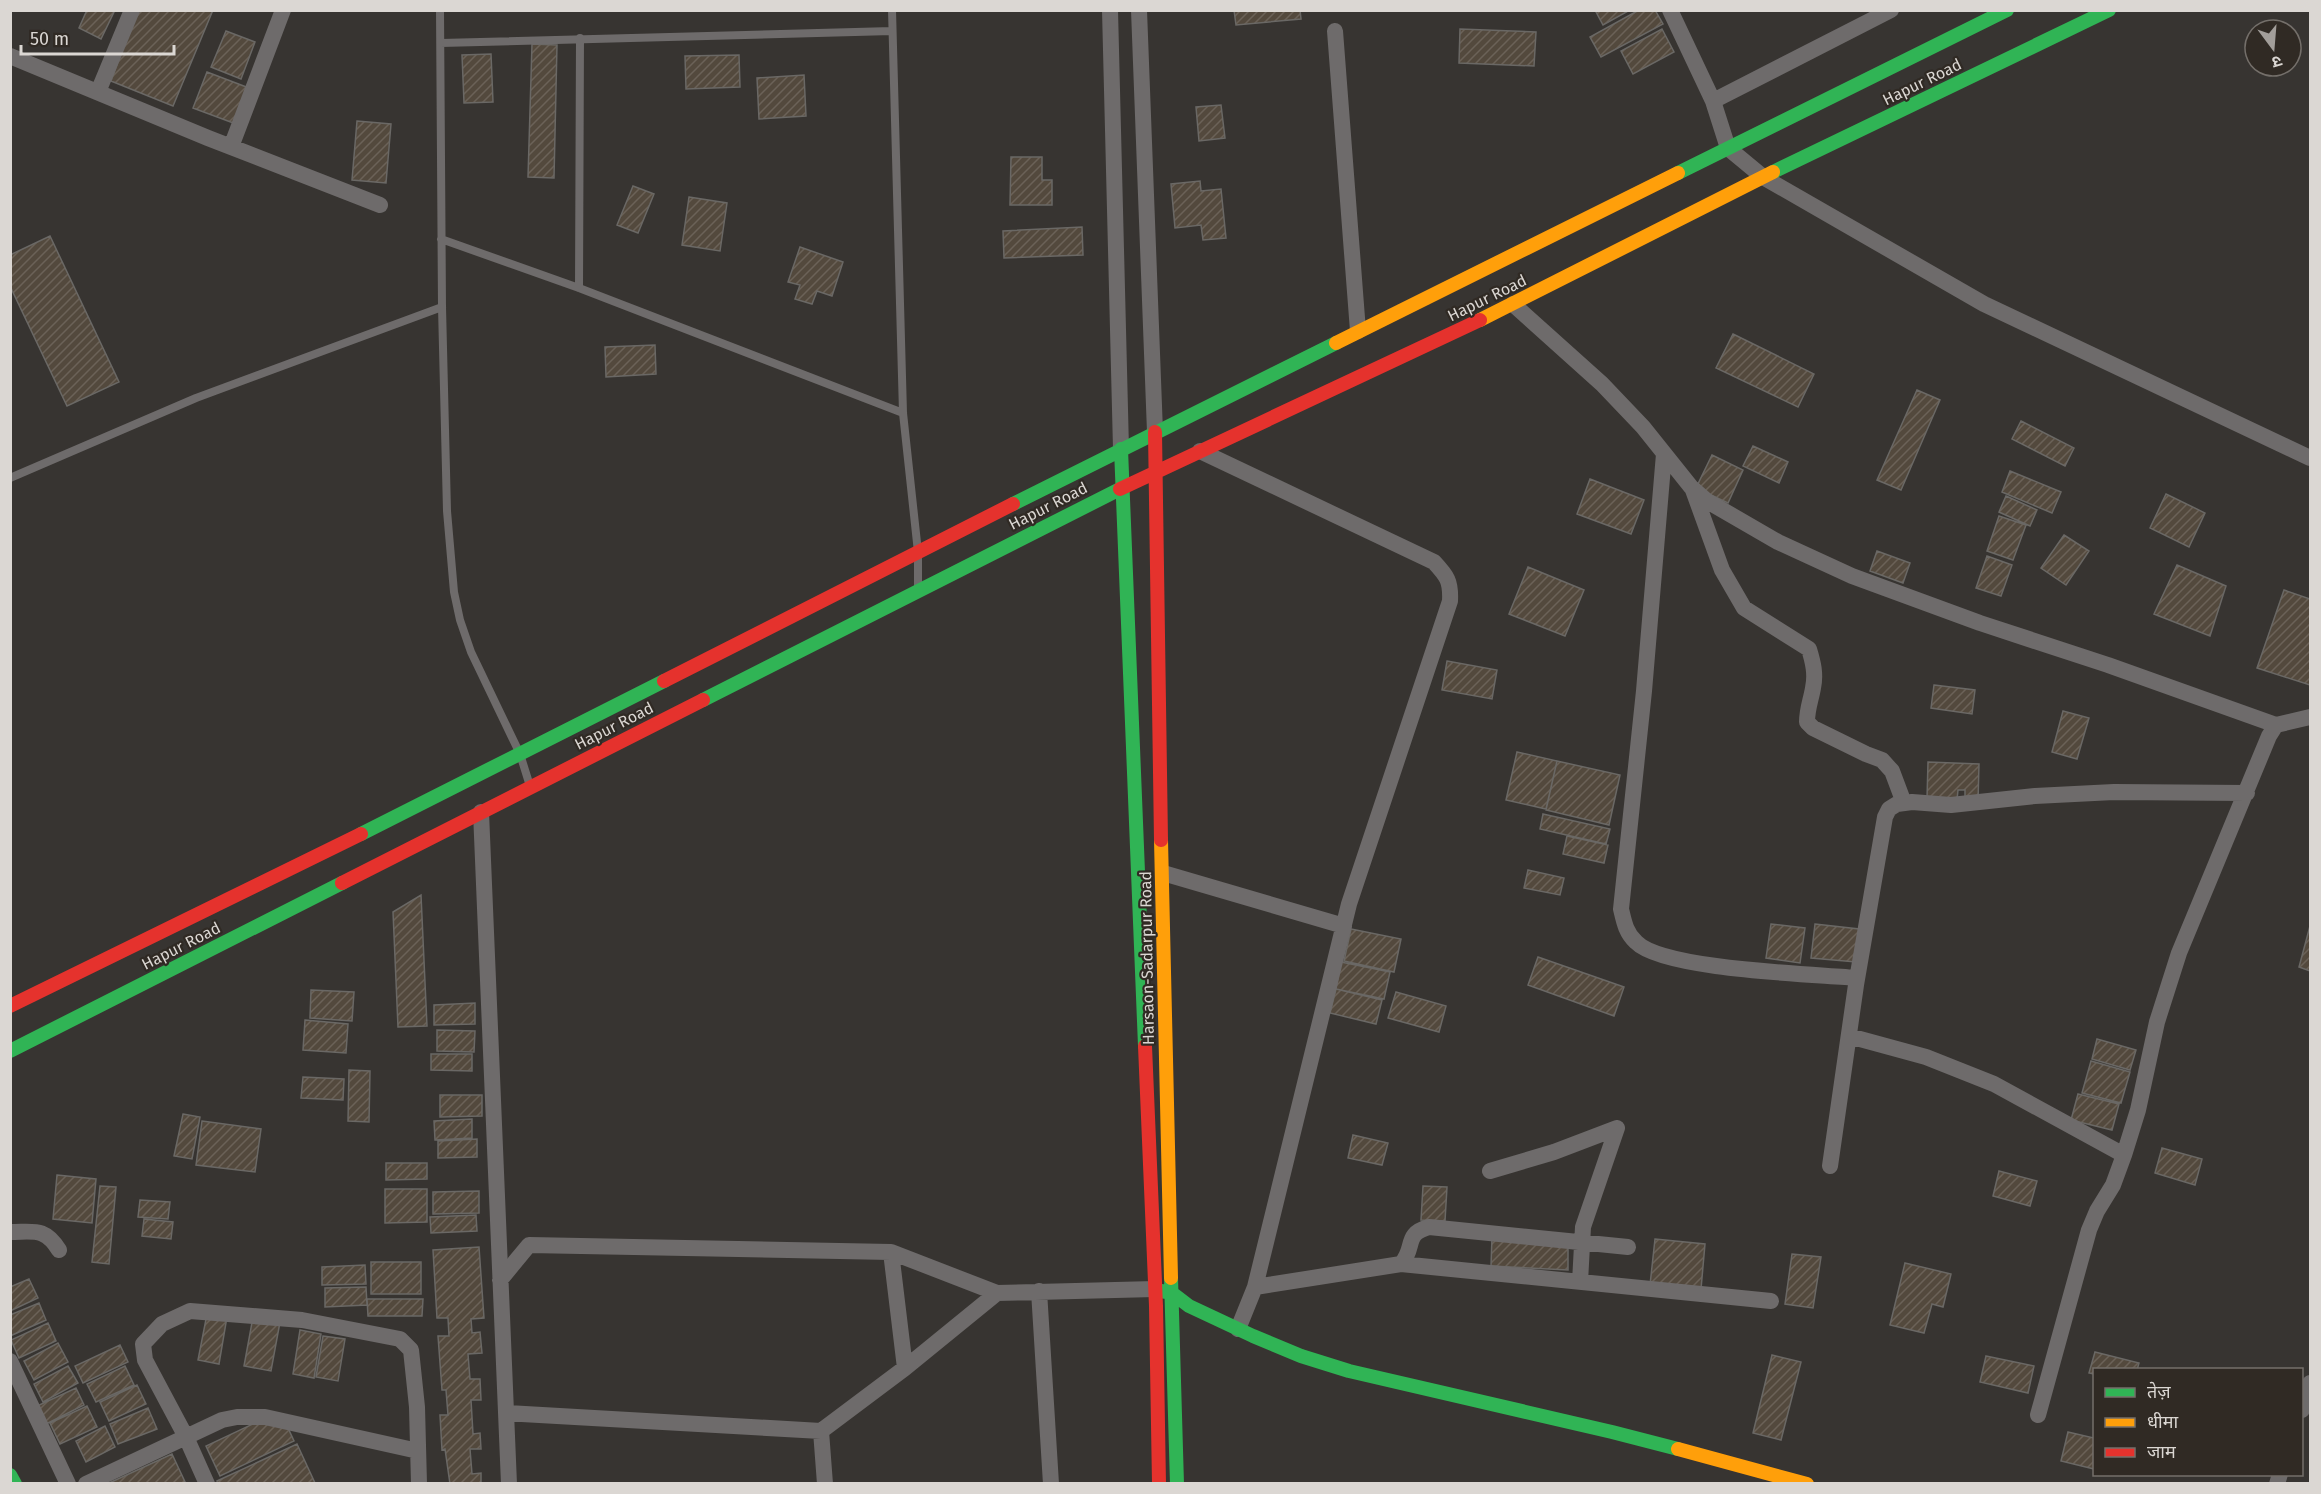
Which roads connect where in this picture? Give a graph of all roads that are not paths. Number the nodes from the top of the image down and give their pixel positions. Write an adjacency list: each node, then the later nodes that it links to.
1 (132, 10): 16 (street)
2 (283, 10): 18 (street)
3 (440, 10): 14 (lane)
4 (892, 10): 11 (lane)
5 (1110, 10): 29 (street)
6 (1139, 10): 28 (street)
7 (1670, 10): 17 (street)
8 (1891, 10): 17 (street)
9 (2007, 10): 19 (main road, Hapur Road)
10 (2109, 10): 20 (main road, Hapur Road)
11 (892, 31): 13 (lane); 27 (lane)
12 (1335, 31): 26 (street)
13 (580, 38): 14 (lane); 23 (lane)
14 (441, 43): 22 (lane)
15 (10, 56): 16 (street)
16 (98, 92): 18 (street)
17 (1713, 101): 19 (street)
18 (231, 147): 21 (street)
19 (1728, 148): 20 (street); 26 (main road, Hapur Road)
20 (1763, 177): 24 (main road, Hapur Road); 32 (street)
21 (380, 205)
22 (441, 239): 23 (lane); 25 (lane)
23 (579, 288): 27 (lane)
24 (1513, 304): 30 (main road, Hapur Road); 31 (street)
25 (442, 307): 34 (lane); 41 (lane)
26 (1358, 331): 28 (main road, Hapur Road)
27 (903, 413): 37 (lane)
28 (1155, 432): 29 (main road, Hapur Road); 33 (main road, Harsaon-Sadarpur Road)
29 (1121, 449): 36 (main road, Harsaon-Sadarpur Road); 37 (main road, Hapur Road)
30 (1200, 451): 33 (main road, Hapur Road); 47 (street)
31 (1664, 454): 35 (street); 48 (street)
32 (2310, 458)
33 (1156, 472): 36 (main road, Hapur Road); 46 (main road, Harsaon-Sadarpur Road)
34 (10, 478)
35 (1691, 487): 40 (street); 44 (street)
36 (1122, 488): 38 (main road, Hapur Road); 64 (main road, Harsaon-Sadarpur Road)
37 (918, 552): 38 (lane); 41 (main road, Hapur Road)
38 (918, 590): 42 (main road, Hapur Road)
39 (2310, 717): 40 (street)
40 (2276, 725): 43 (street)
41 (520, 754): 42 (lane); 49 (main road, Hapur Road)
42 (530, 787): 45 (main road, Hapur Road)
43 (2247, 793): 44 (street); 52 (street)
44 (1904, 803): 48 (street)
45 (481, 812): 51 (main road, Hapur Road); 61 (street)
46 (1162, 873): 47 (street); 67 (main road, Harsaon-Sadarpur Road)
47 (1344, 926): 63 (street)
48 (1857, 978): 50 (street)
49 (10, 1006)
50 (1848, 1036): 52 (street); 53 (street)
51 (10, 1051)
52 (2124, 1155): 75 (street)
53 (1830, 1167)
54 (1490, 1171): 56 (street)
55 (10, 1232): 58 (street)
56 (1582, 1242): 57 (street); 60 (street); 62 (street)
57 (1628, 1248)
58 (58, 1250)
59 (891, 1252): 61 (street); 66 (street); 71 (street)
60 (1401, 1264): 62 (street); 63 (street)
61 (500, 1280): 74 (street)
62 (1580, 1282): 68 (street)
63 (1255, 1287): 69 (street)
64 (1155, 1289): 65 (street); 67 (main road); 88 (main road, Harsaon-Sadarpur Road)
65 (1039, 1291): 66 (street); 87 (street)
66 (997, 1293): 71 (street)
67 (1172, 1293): 69 (main road); 89 (main road, Harsaon-Sadarpur Road)
68 (1771, 1301)
69 (1238, 1329): 90 (main road)
70 (10, 1361): 81 (street)
71 (905, 1368): 76 (street)
72 (2310, 1383): 73 (street)
73 (2303, 1404)
74 (506, 1413): 76 (street); 85 (street)
75 (2038, 1414)
76 (821, 1431): 86 (street)
77 (186, 1437): 78 (street); 78 (street); 82 (street); 83 (street)
78 (418, 1451): 84 (street)
79 (10, 1475): 80 (main road)
80 (15, 1484)
81 (68, 1484)
82 (86, 1484)
83 (207, 1484)
84 (419, 1484)
85 (509, 1484)
86 (825, 1484)
87 (1051, 1484)
88 (1159, 1484)
89 (1177, 1484)
90 (1807, 1484)

